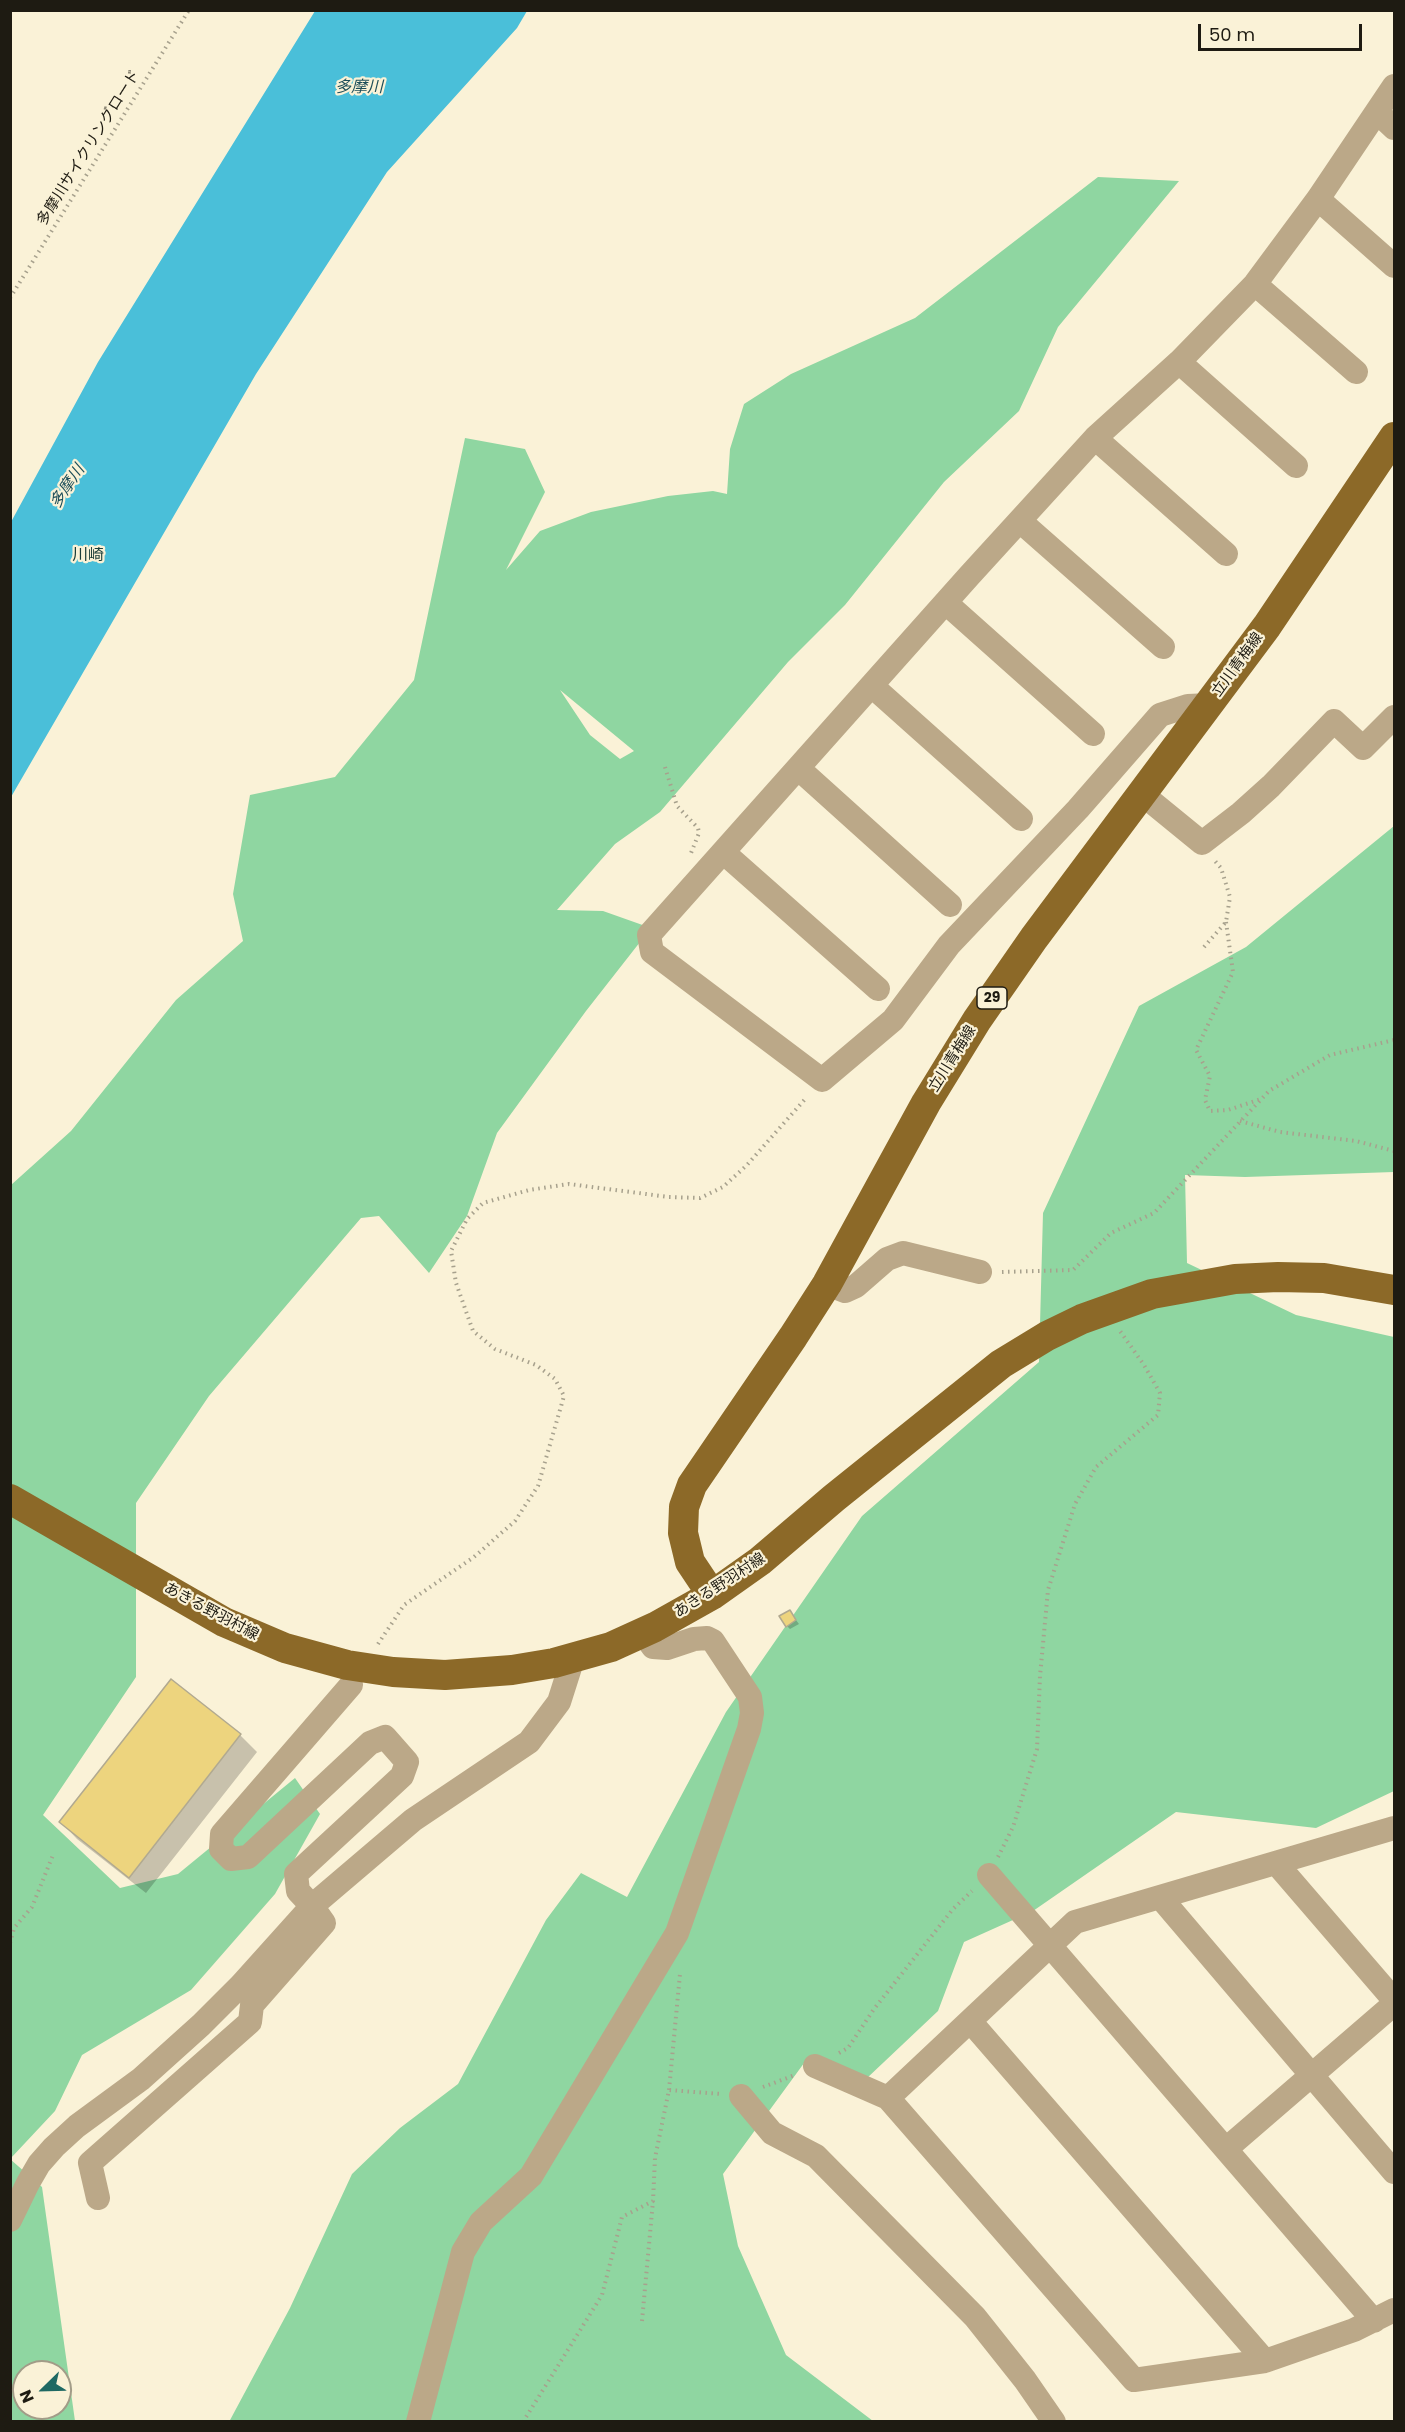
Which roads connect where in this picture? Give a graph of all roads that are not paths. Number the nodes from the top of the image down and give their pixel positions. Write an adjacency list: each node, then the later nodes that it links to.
1 (1395, 86): 2 (street)
2 (1386, 120): 3 (street)
3 (1318, 199): 4 (street); 5 (street)
4 (1395, 266)
5 (1255, 284): 6 (street); 7 (street)
6 (1179, 362): 8 (street); 10 (street)
7 (1356, 372)
8 (1095, 438): 11 (street); 12 (street)
9 (1393, 443): 16 (main road, 立川青梅線 / 29)
10 (1296, 466)
11 (1020, 521): 13 (street); 14 (street)
12 (1226, 554)
13 (945, 603): 15 (street); 18 (street)
14 (1163, 647)
15 (872, 686): 19 (street); 21 (street)
16 (1209, 705): 20 (main road, 立川青梅線 / 29); 22 (street)
17 (1395, 717): 20 (street)
18 (1093, 734)
19 (799, 769): 22 (street); 23 (street)
20 (1142, 794): 26 (main road, 立川青梅線 / 29)
21 (1021, 819)
22 (723, 852): 24 (street)
23 (950, 905)
24 (878, 988)
25 (980, 1272): 26 (street)
26 (827, 1284): 29 (main road, 立川青梅線 / 29)
27 (1395, 1290): 29 (main road, あきる野羽村線)
28 (10, 1499): 31 (main road, あきる野羽村線)
29 (712, 1595): 30 (main road, あきる野羽村線)
30 (643, 1633): 31 (main road, あきる野羽村線); 51 (street)
31 (573, 1658): 37 (street)
32 (351, 1685): 37 (street)
33 (1395, 1828): 34 (street)
34 (1276, 1863): 36 (street); 39 (street)
35 (989, 1875): 38 (street)
36 (1160, 1897): 38 (street); 42 (street)
37 (312, 1906): 47 (street); 48 (street)
38 (1050, 1945): 40 (street); 45 (street)
39 (1395, 2002): 42 (street)
40 (970, 2021): 44 (street); 50 (street)
41 (815, 2066): 44 (street)
42 (1312, 2075): 45 (street); 46 (street)
43 (741, 2096): 52 (street)
44 (888, 2098): 50 (street)
45 (1226, 2149): 49 (street)
46 (1395, 2172)
47 (98, 2198)
48 (10, 2220)
49 (1384, 2316): 50 (street)
50 (1265, 2361)
51 (418, 2421)
52 (1054, 2421)

